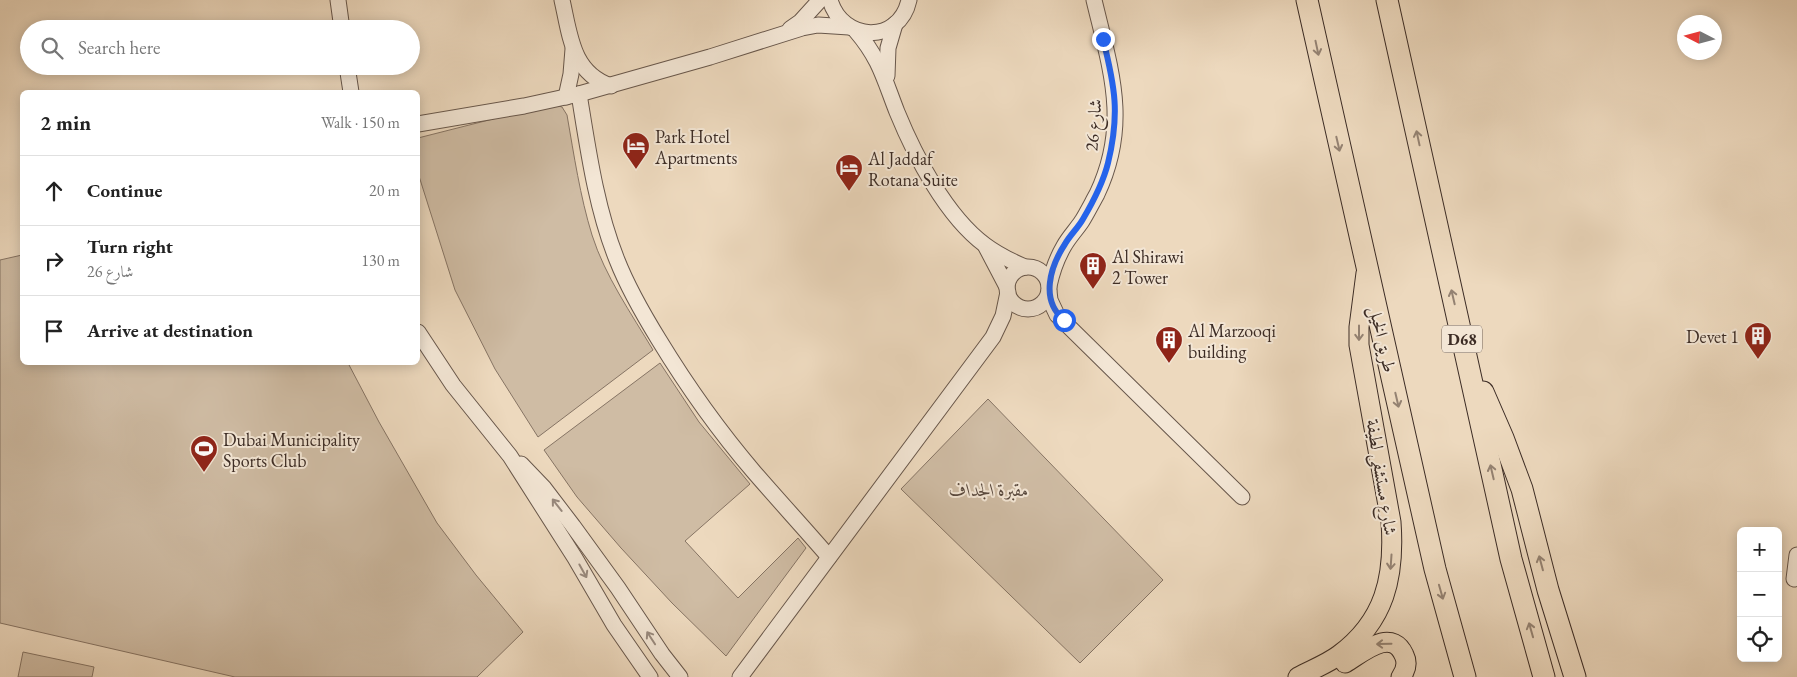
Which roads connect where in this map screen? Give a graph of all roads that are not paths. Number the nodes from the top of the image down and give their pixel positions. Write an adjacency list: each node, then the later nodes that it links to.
1 (338, 0): 9 (street)
2 (562, 0): 13 (street)
3 (820, 0): 12 (street)
4 (830, 0): 11 (street)
5 (1094, 0): 21 (street, شارع 26)
6 (1307, 0): 23 (highway, طريق الخيل, one-way to 23)
7 (1387, 0): 30 (highway, D68, one-way to 7)
8 (910, 4): 10 (street)
9 (341, 20)
10 (895, 24): 11 (street); 16 (street)
11 (853, 29): 12 (street); 16 (street)
12 (787, 32): 15 (street)
13 (573, 49): 15 (street); 18 (street)
14 (348, 75): 17 (street)
15 (611, 86): 18 (street)
16 (888, 88): 20 (street)
17 (351, 90)
18 (572, 96): 19 (street); 34 (street)
19 (420, 124)
20 (983, 244): 22 (street); 25 (street)
21 (1064, 245): 22 (street, شارع 26); 24 (street, شارع 26)
22 (1026, 267): 24 (street); 25 (street)
23 (1367, 267): 39 (main road, شارع مستشفى لطيفة, one-way to 39); 42 (highway, طريق الخيل, one-way to 42)
24 (1049, 288): 26 (street); 27 (street)
25 (1007, 290): 26 (street); 29 (street)
26 (1032, 308): 27 (street); 29 (street)
27 (1064, 320): 32 (street)
28 (420, 335): 31 (street)
29 (993, 338): 34 (street)
30 (1467, 361): 43 (highway, D68, one-way to 30); 44 (highway, one-way to 30)
31 (510, 456): 36 (street, one-way to 36); 37 (street, one-way to 31)
32 (1242, 497)
33 (1797, 555): 35 (street)
34 (829, 557): 38 (street)
35 (1794, 579)
36 (650, 677)
37 (680, 677)
38 (740, 677)
39 (1298, 677)
40 (1316, 677): 41 (main road, one-way to 40)
41 (1401, 677)
42 (1465, 677)
43 (1544, 677)
44 (1575, 677)

